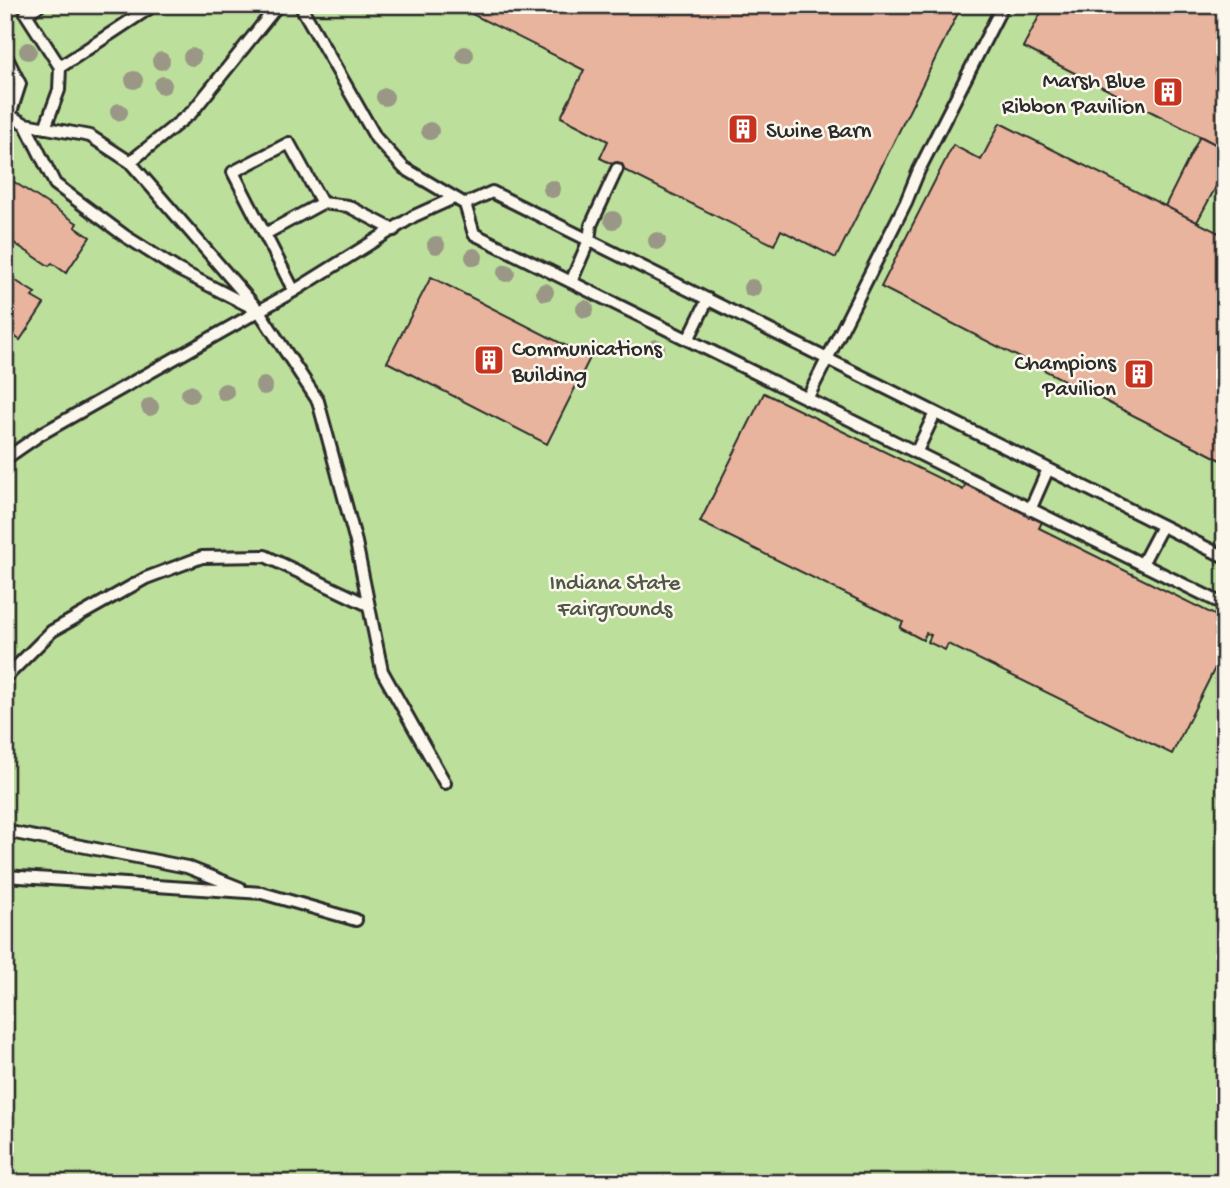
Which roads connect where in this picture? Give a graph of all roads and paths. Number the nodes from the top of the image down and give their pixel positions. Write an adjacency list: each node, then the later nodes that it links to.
1 (40, 5): 7 (lane)
2 (154, 5): 7 (lane)
3 (278, 5): 11 (lane)
4 (300, 5): 13 (lane)
5 (1003, 5): 24 (lane)
6 (5, 54): 8 (lane)
7 (60, 67): 10 (lane)
8 (7, 114): 9 (lane)
9 (25, 124): 10 (lane); 22 (lane)
10 (45, 128): 11 (lane)
11 (130, 162): 22 (lane)
12 (617, 169): 18 (lane)
13 (454, 198): 15 (lane); 16 (lane)
14 (322, 202): 16 (lane); 17 (lane); 17 (lane)
15 (465, 204): 18 (lane); 19 (lane)
16 (394, 230): 20 (lane)
17 (265, 234): 20 (lane)
18 (589, 240): 19 (lane); 21 (lane)
19 (571, 282): 23 (lane)
20 (294, 291): 22 (lane)
21 (708, 299): 23 (lane); 24 (lane)
22 (259, 311): 28 (lane); 34 (lane)
23 (688, 340): 25 (lane)
24 (827, 359): 25 (lane); 26 (lane)
25 (807, 399): 27 (lane)
26 (935, 412): 27 (lane); 29 (lane)
27 (916, 453): 30 (lane)
28 (5, 459)
29 (1048, 469): 30 (lane); 31 (lane)
30 (1030, 510): 33 (lane)
31 (1162, 526): 32 (lane); 33 (lane)
32 (1225, 557)
33 (1142, 565): 35 (lane)
34 (368, 605): 36 (lane); 37 (lane)
35 (1225, 605)
36 (5, 678)
37 (445, 783)
38 (5, 831): 40 (lane)
39 (5, 876): 40 (lane)
40 (248, 892): 41 (lane)
41 (356, 920)

